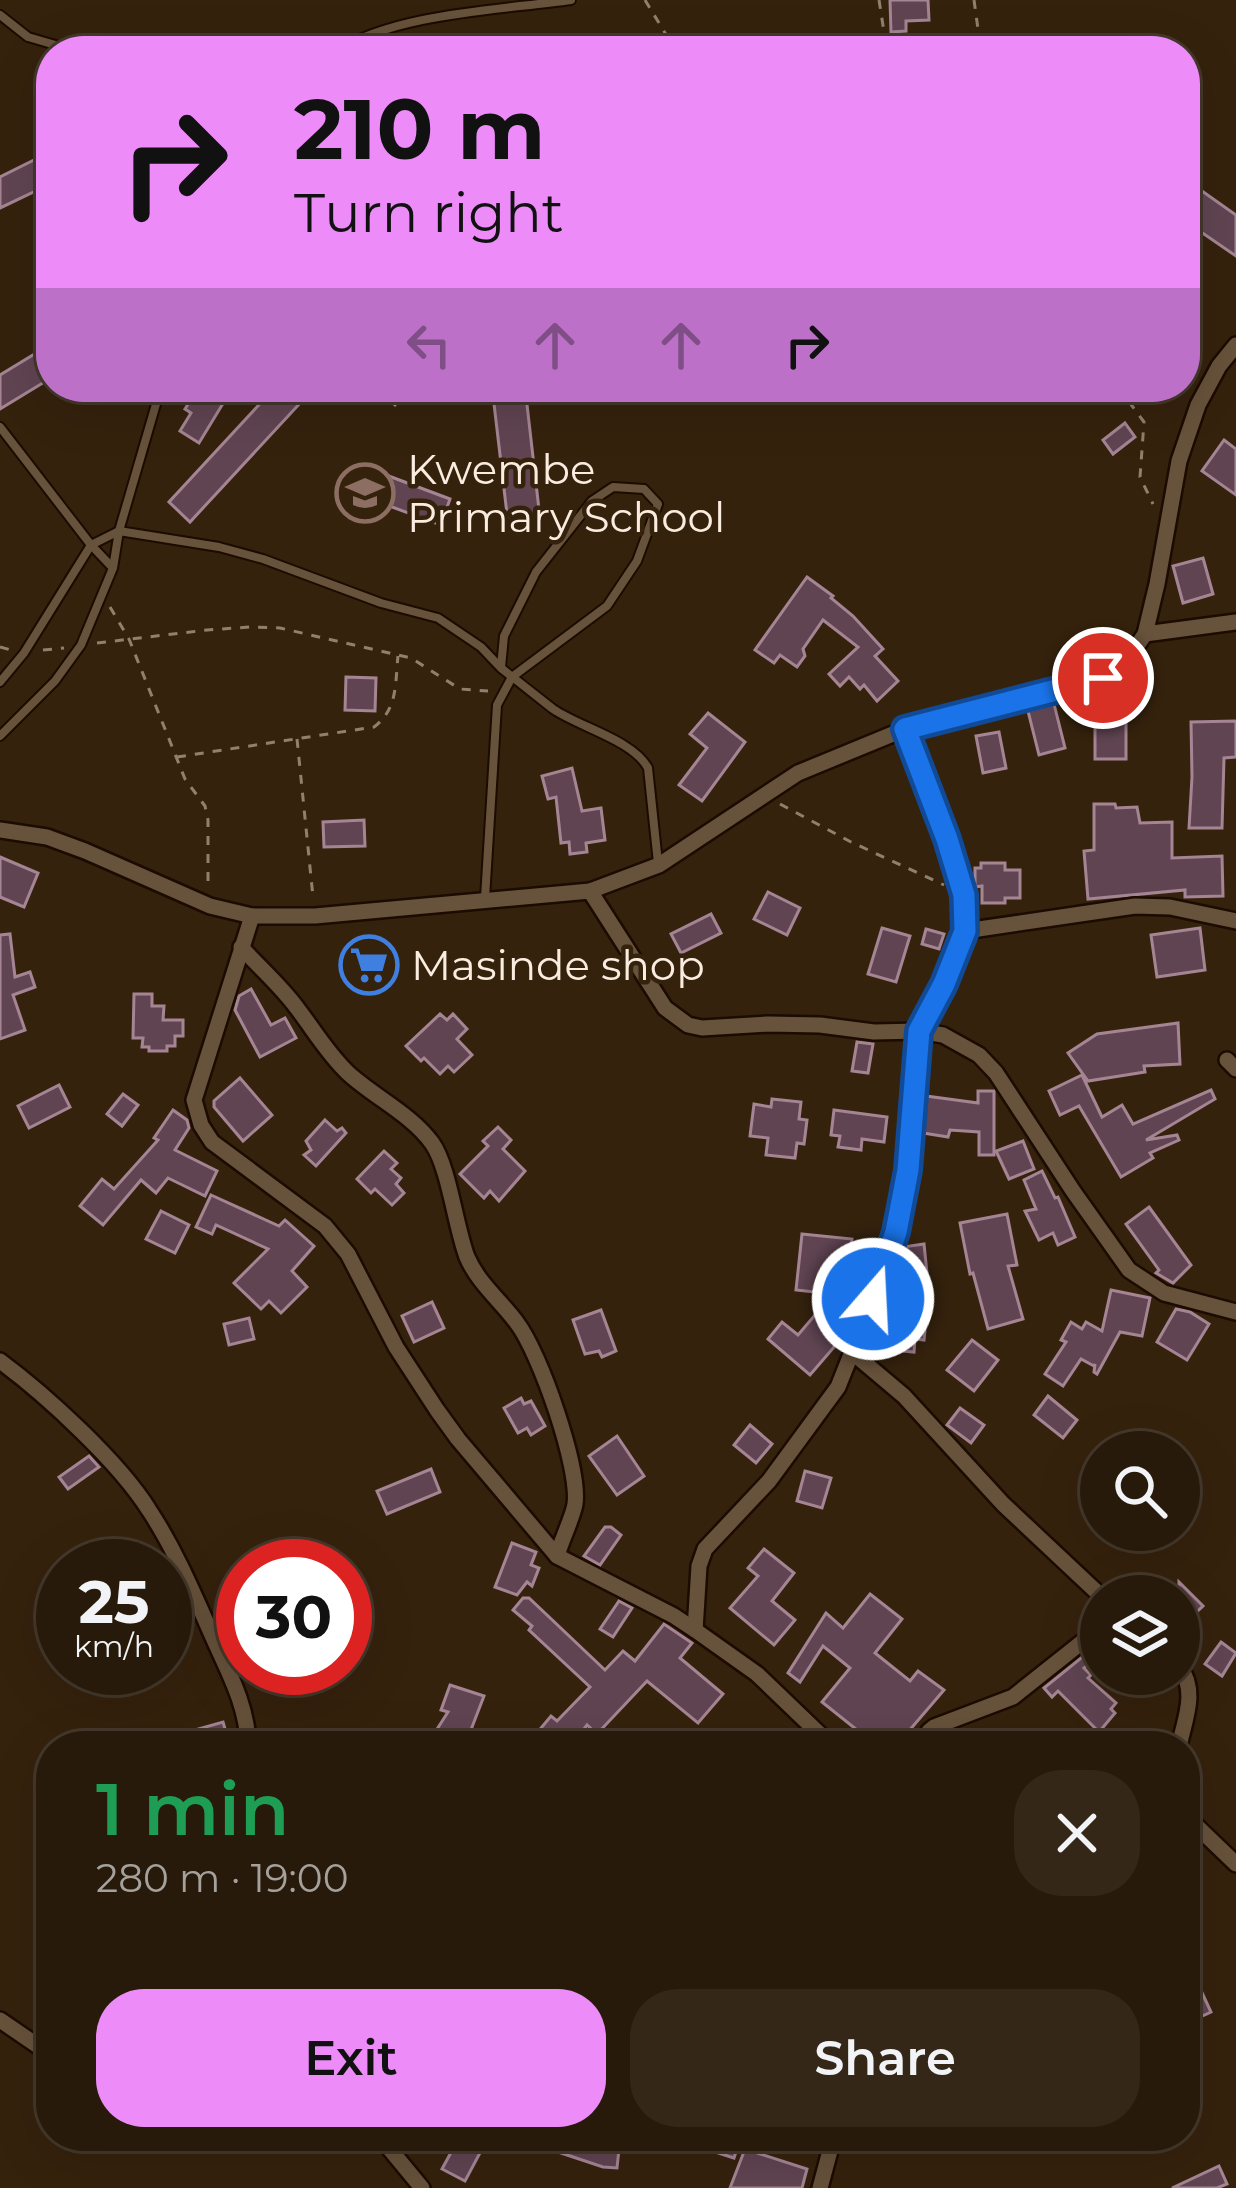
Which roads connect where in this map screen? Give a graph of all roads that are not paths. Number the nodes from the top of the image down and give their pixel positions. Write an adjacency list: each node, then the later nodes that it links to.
1 (571, 0): 3 (lane)
2 (0, 15): 4 (lane)
3 (372, 36)
4 (36, 39)
5 (1236, 345): 6 (street)
6 (1200, 401)
7 (157, 402): 10 (lane)
8 (1200, 402): 14 (street)
9 (0, 427): 11 (lane)
10 (119, 531): 11 (lane); 12 (lane); 15 (lane)
11 (91, 545): 12 (lane); 17 (lane)
12 (112, 568): 19 (lane)
13 (1236, 622): 14 (street)
14 (1144, 634): 18 (street)
15 (501, 668): 16 (lane); 16 (lane)
16 (512, 677): 21 (lane); 23 (lane)
17 (0, 682)
18 (905, 729): 21 (street); 26 (street)
19 (0, 736)
20 (0, 830): 24 (street)
21 (658, 865): 22 (street)
22 (590, 891): 23 (street); 28 (street)
23 (485, 901): 24 (street)
24 (252, 916): 27 (street)
25 (1236, 921): 26 (street)
26 (965, 931): 28 (street)
27 (241, 947): 32 (street); 32 (street)
28 (919, 1031): 29 (street); 30 (street)
29 (1236, 1312)
30 (853, 1353): 33 (street); 34 (street)
31 (0, 1360): 37 (street)
32 (557, 1556): 34 (street)
33 (1080, 1576)
34 (695, 1630): 38 (street)
35 (1080, 1644): 39 (street)
36 (1190, 1695): 40 (street)
37 (246, 1731)
38 (816, 1731)
39 (932, 1731)
40 (1182, 1731)
41 (1200, 1829): 42 (street)
42 (1236, 1864)
43 (0, 2020): 44 (street)
44 (36, 2045)
45 (391, 2151): 47 (street)
46 (830, 2151): 48 (street)
47 (422, 2188)
48 (820, 2188)

